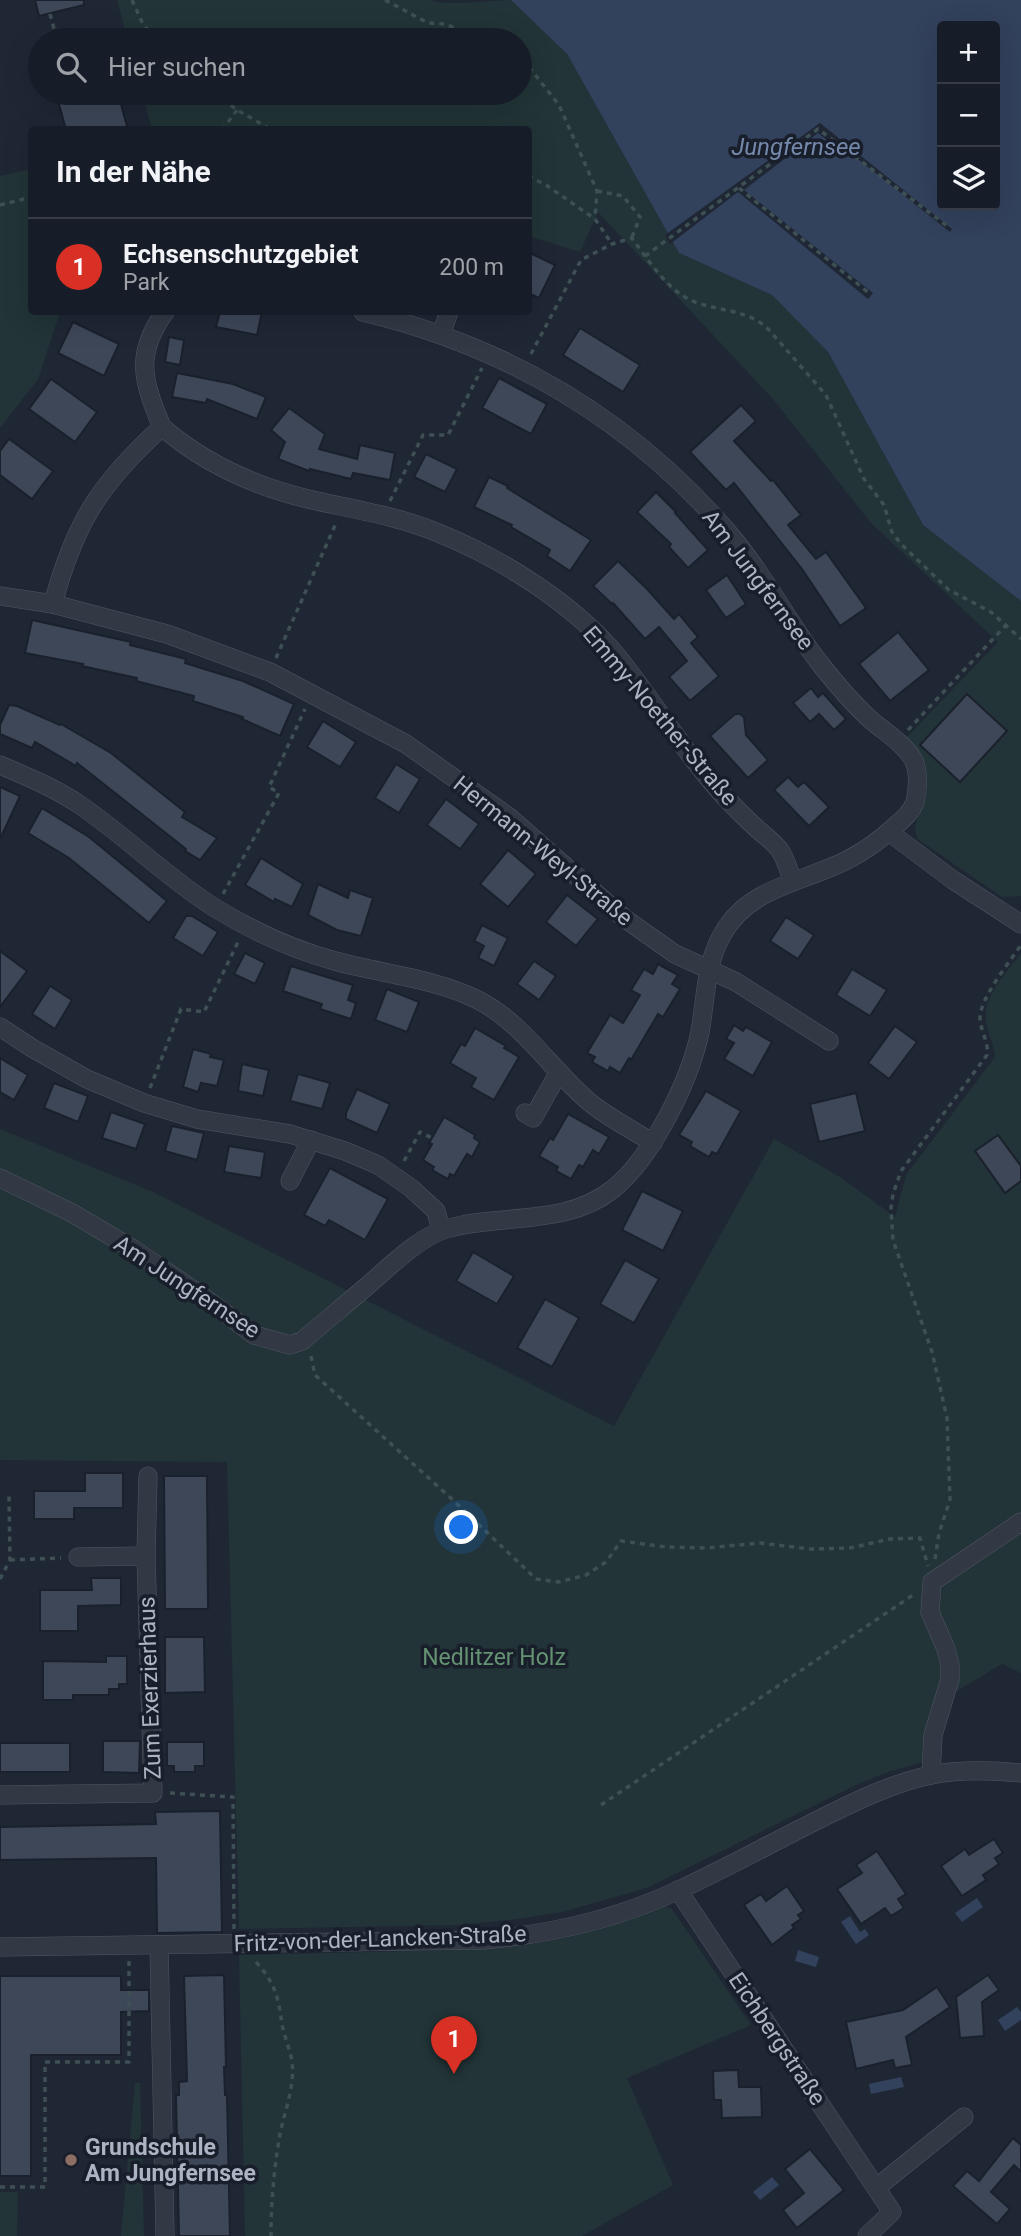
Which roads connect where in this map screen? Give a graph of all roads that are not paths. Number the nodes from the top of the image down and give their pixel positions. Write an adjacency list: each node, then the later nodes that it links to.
1 (163, 315): 5 (street)
2 (374, 315): 4 (street, Am Jungfernsee)
3 (448, 315): 4 (street)
4 (441, 334): 9 (street, Am Jungfernsee)
5 (162, 427): 7 (street); 10 (street, Emmy-Noether-Straße)
6 (0, 596): 7 (street, Hermann-Weyl-Straße)
7 (53, 604): 12 (street, Hermann-Weyl-Straße)
8 (0, 765): 15 (street)
9 (889, 832): 10 (street, Am Jungfernsee); 11 (street)
10 (793, 881): 12 (street, Am Jungfernsee)
11 (1021, 923)
12 (709, 968): 14 (street, Hermann-Weyl-Straße); 18 (street, Am Jungfernsee)
13 (0, 1027): 17 (street)
14 (829, 1041)
15 (559, 1072): 16 (street); 18 (street)
16 (525, 1113)
17 (311, 1140): 20 (street); 21 (street)
18 (653, 1143): 21 (street, Am Jungfernsee)
19 (0, 1178): 21 (street, Am Jungfernsee)
20 (290, 1181)
21 (441, 1230)
22 (148, 1476): 24 (street, Zum Exerzierhaus)
23 (1021, 1522): 27 (street)
24 (146, 1556): 25 (street); 28 (street, Zum Exerzierhaus)
25 (78, 1558)
26 (1021, 1773): 27 (street, Fritz-von-der-Lancken-Straße)
27 (931, 1775): 29 (street, Fritz-von-der-Lancken-Straße)
28 (0, 1795)
29 (678, 1890): 30 (street, Fritz-von-der-Lancken-Straße); 33 (street, Eichbergstraße)
30 (159, 1945): 31 (street, Fritz-von-der-Lancken-Straße); 34 (street)
31 (0, 1947)
32 (964, 2118): 33 (street)
33 (876, 2188): 35 (street, Eichbergstraße)
34 (166, 2236)
35 (867, 2236)

